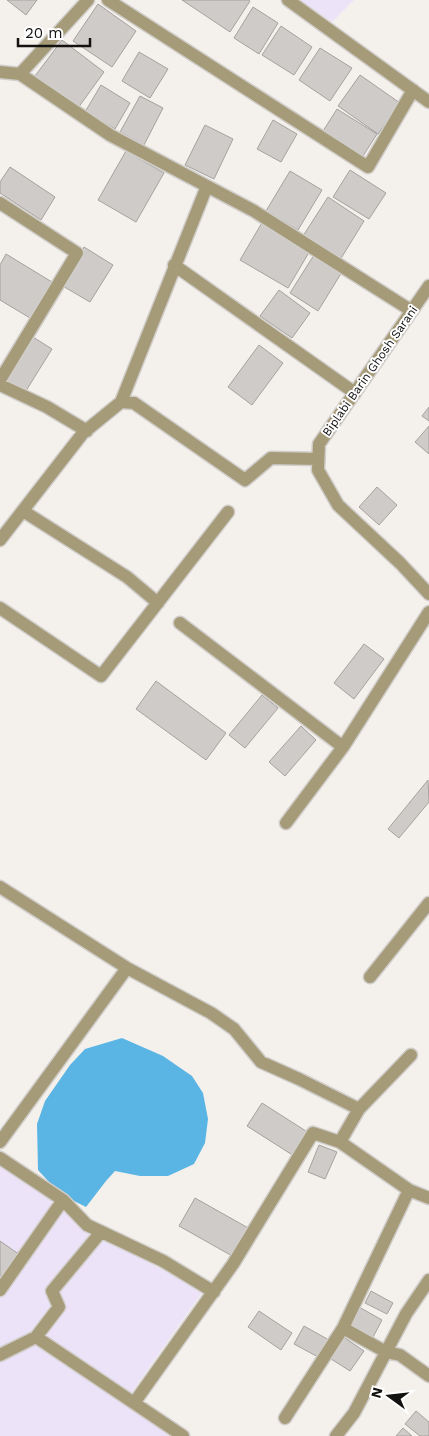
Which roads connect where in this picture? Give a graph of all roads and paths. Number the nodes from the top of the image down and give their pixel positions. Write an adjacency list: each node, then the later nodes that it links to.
1 (88, 0): 5 (street)
2 (108, 0): 6 (street)
3 (288, 0): 6 (street)
4 (0, 72): 5 (street)
5 (20, 74): 8 (street)
6 (413, 90): 7 (street)
7 (429, 102)
8 (207, 186): 10 (street); 12 (street)
9 (0, 203): 13 (street)
10 (174, 266): 15 (street); 16 (street)
11 (429, 286): 12 (street, Biplabi Barin Ghosh Sarani)
12 (412, 311): 15 (street, Biplabi Barin Ghosh Sarani)
13 (0, 380)
14 (0, 385): 17 (street)
15 (355, 393): 18 (street, Biplabi Barin Ghosh Sarani)
16 (121, 402): 17 (street); 18 (street)
17 (86, 431): 19 (street)
18 (318, 459): 22 (street)
19 (23, 511): 21 (street); 23 (street)
20 (228, 512): 23 (street)
21 (0, 540)
22 (429, 594)
23 (158, 603): 24 (street)
24 (0, 608)
25 (429, 612): 27 (street)
26 (180, 623): 27 (street)
27 (343, 747): 28 (street)
28 (286, 823)
29 (0, 887): 31 (street)
30 (429, 903): 32 (street)
31 (127, 968): 34 (street); 35 (street)
32 (370, 977)
33 (411, 1055): 34 (street)
34 (359, 1109): 36 (street)
35 (0, 1142)
36 (340, 1142): 38 (street); 44 (street)
37 (0, 1158): 40 (street)
38 (409, 1190): 39 (street); 45 (street)
39 (429, 1198)
40 (63, 1200): 41 (street); 43 (street)
41 (101, 1232): 44 (street); 46 (street)
42 (429, 1280): 47 (street)
43 (0, 1290)
44 (214, 1292): 50 (street)
45 (343, 1328): 47 (street); 51 (street)
46 (36, 1338): 48 (street); 50 (street)
47 (386, 1352): 49 (street); 53 (street)
48 (0, 1355)
49 (429, 1376)
50 (134, 1404): 52 (street)
51 (285, 1418)
52 (183, 1436)
53 (336, 1436)

